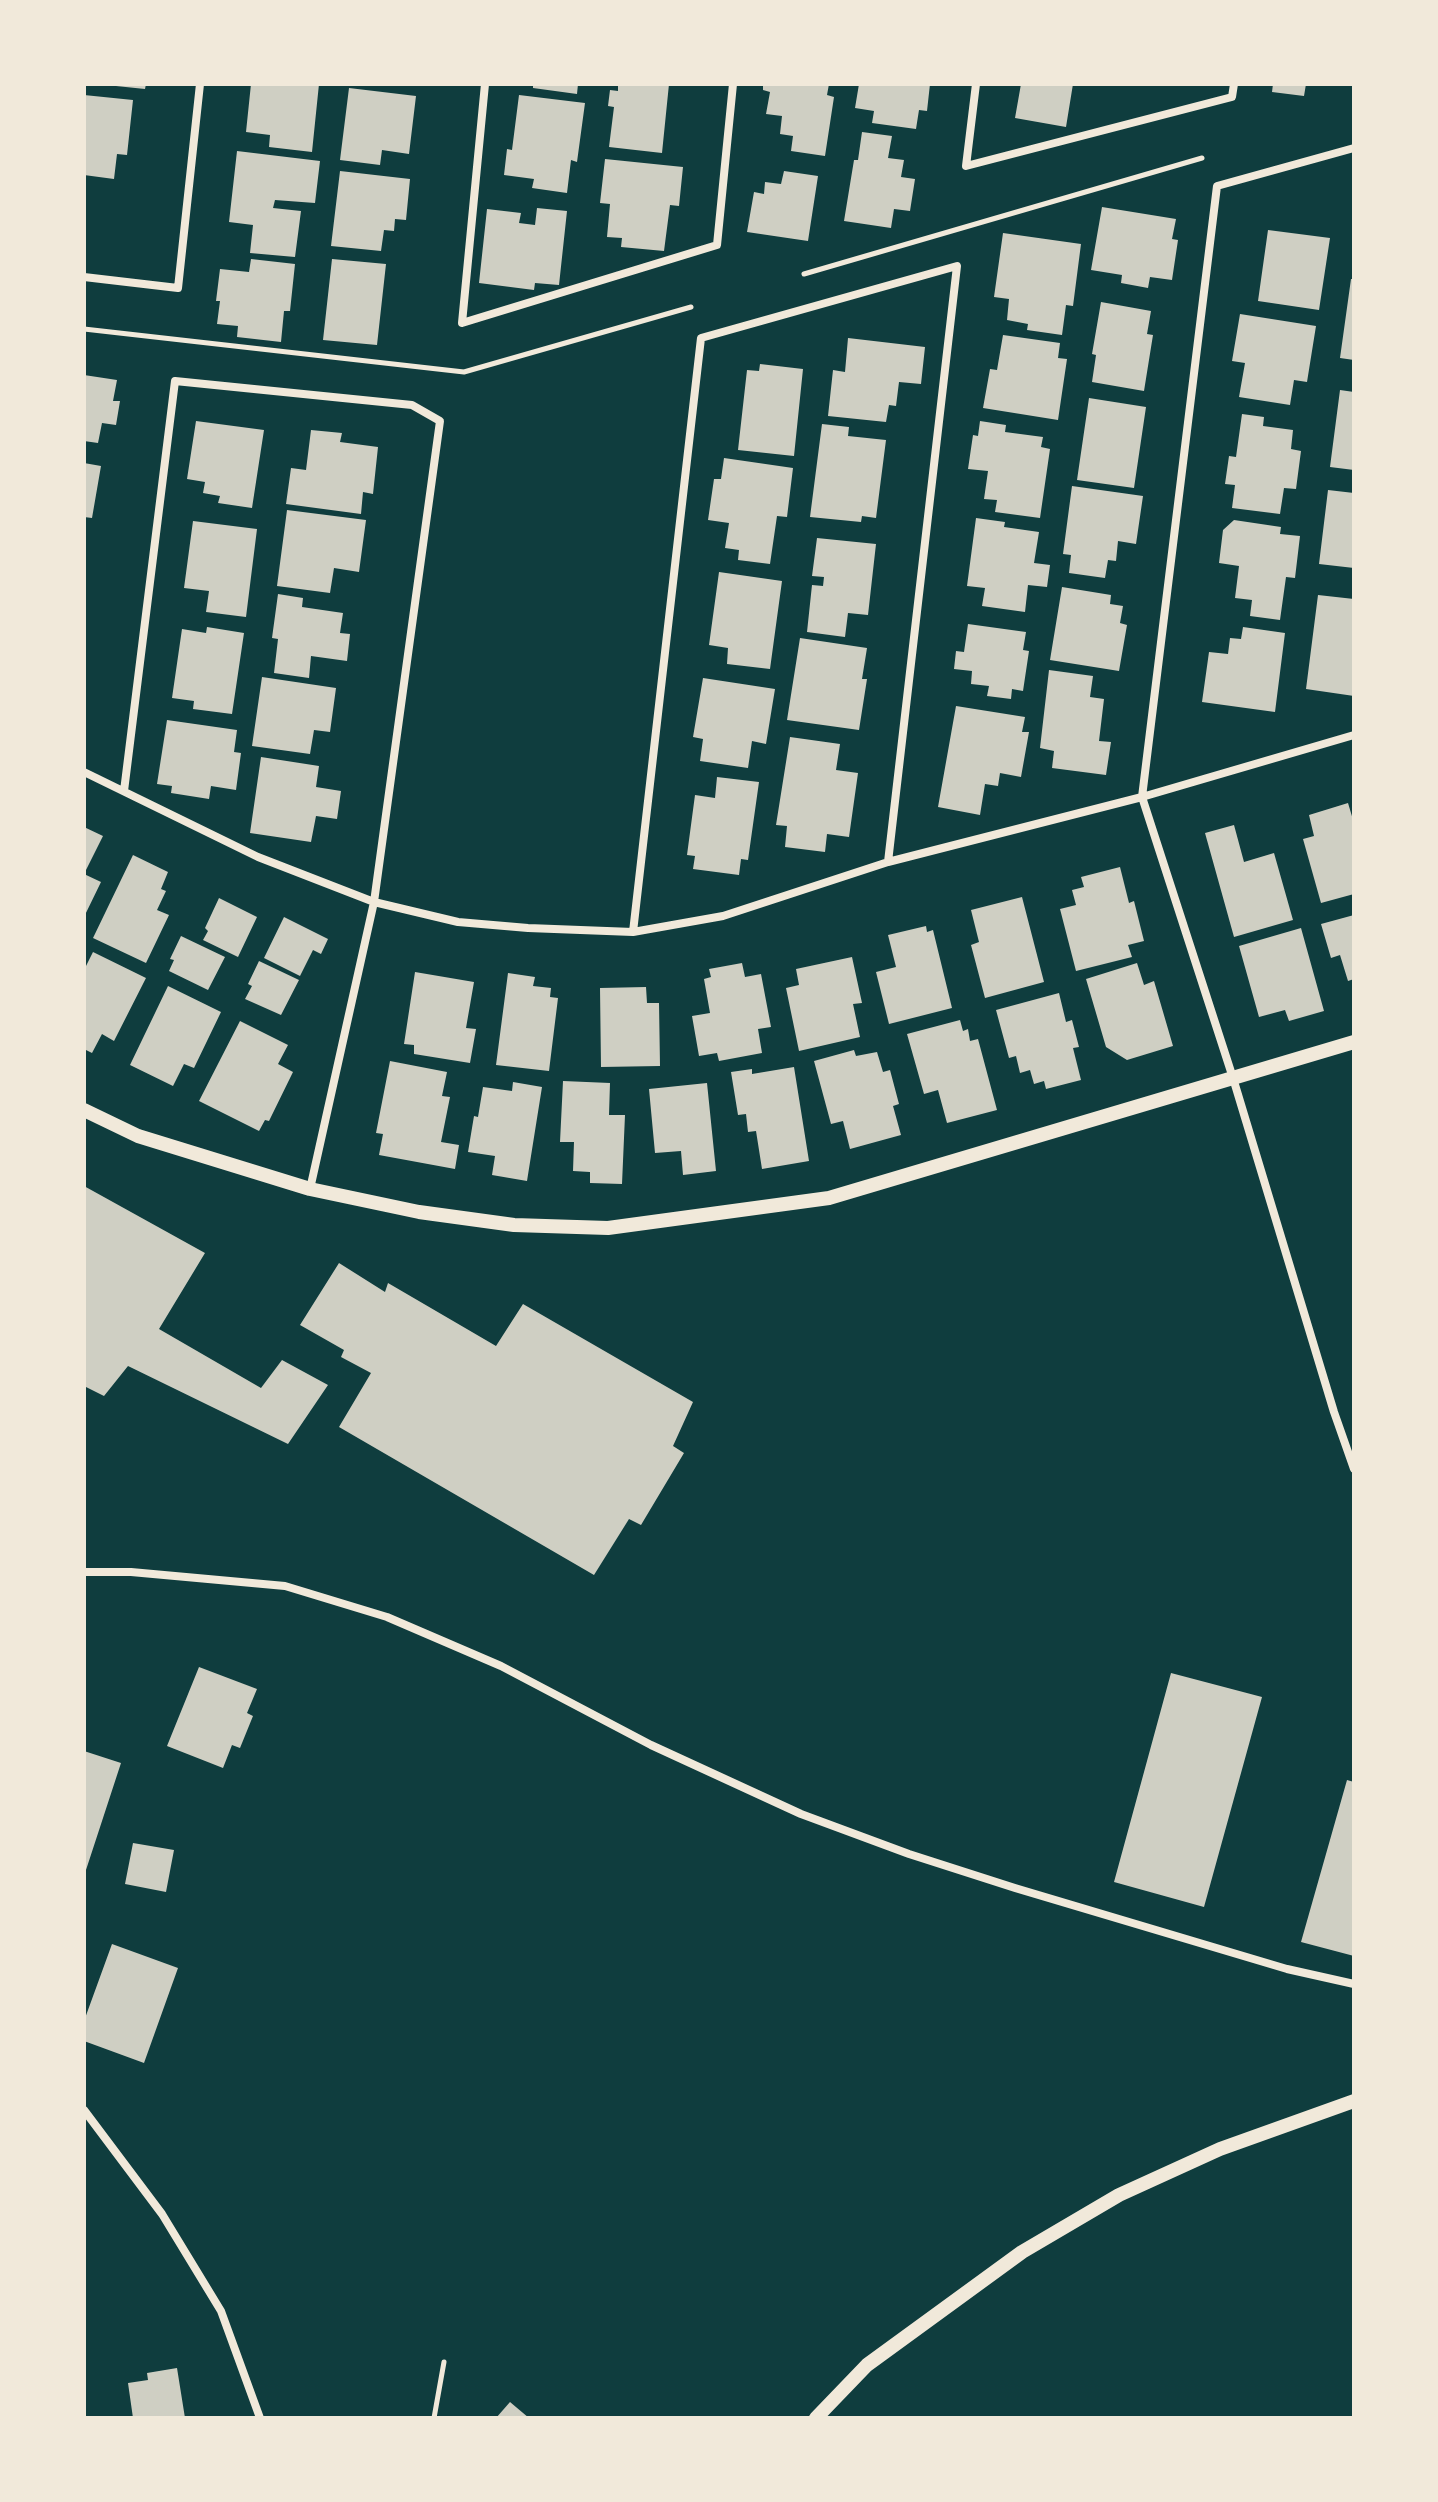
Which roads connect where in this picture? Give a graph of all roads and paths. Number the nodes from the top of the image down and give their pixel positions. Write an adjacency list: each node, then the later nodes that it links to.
1 (200, 84): 7 (street)
2 (485, 84): 3 (street)
3 (733, 84)
4 (976, 84): 5 (street)
5 (1234, 84)
6 (1354, 148): 11 (street)
7 (84, 277)
8 (1354, 735): 11 (street)
9 (84, 772): 10 (street)
10 (124, 791): 13 (street); 13 (street)
11 (1142, 797): 12 (street); 16 (street)
12 (888, 862): 14 (street); 14 (street)
13 (374, 902): 14 (street); 18 (street)
14 (633, 932)
15 (1354, 1042): 16 (street)
16 (1233, 1078): 18 (street); 19 (street)
17 (84, 1110): 18 (street)
18 (310, 1189)
19 (1354, 1469)
20 (84, 1572): 21 (street)
21 (1354, 1984)
22 (1354, 2101): 27 (street)
23 (84, 2110): 25 (street)
24 (444, 2362): 26 (path)
25 (260, 2418)
26 (434, 2418)
27 (816, 2418)

